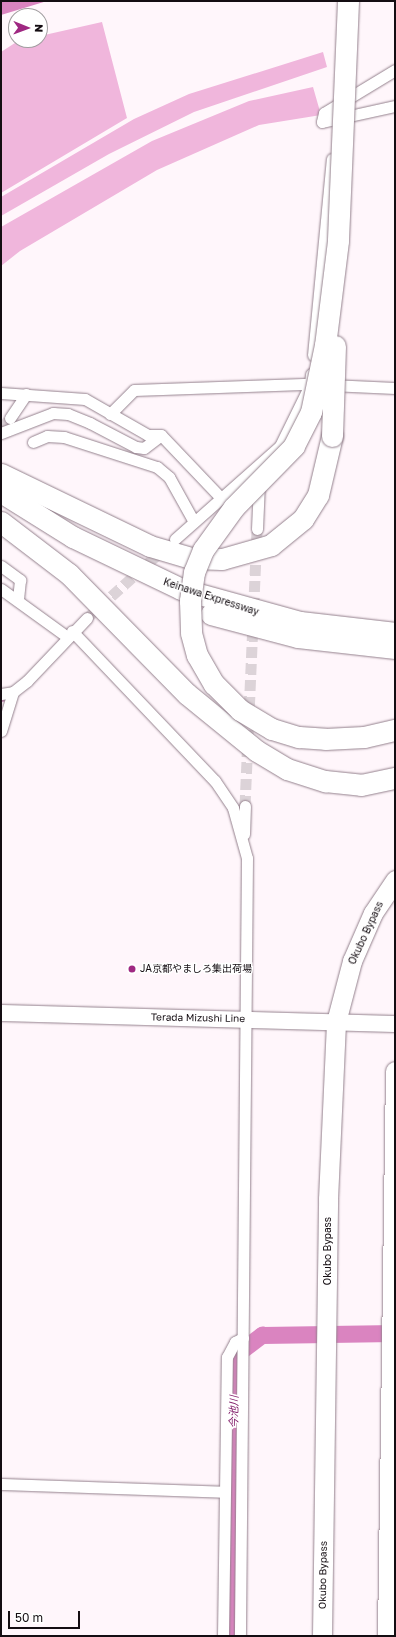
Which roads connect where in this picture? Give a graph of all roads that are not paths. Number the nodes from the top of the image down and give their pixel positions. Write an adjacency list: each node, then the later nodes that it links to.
1 (348, 1): 5 (highway, bridge)
2 (395, 70): 4 (street)
3 (395, 106): 4 (street)
4 (335, 122): 6 (street)
5 (338, 241): 16 (highway, bridge); 34 (highway, bridge)
6 (310, 384): 7 (street); 10 (street); 15 (street)
7 (395, 388)
8 (1, 393): 9 (street)
9 (26, 394): 10 (street); 11 (street)
10 (110, 414): 13 (street)
11 (10, 418)
12 (1, 433): 13 (street)
13 (161, 435): 18 (street)
14 (33, 442): 21 (street)
15 (259, 464): 18 (street); 22 (street)
16 (1, 474)
17 (1, 492): 30 (highway, Keinawa Expressway)
18 (221, 498): 21 (street)
19 (1, 510): 30 (highway, Keinawa Expressway)
20 (1, 522): 36 (highway)
21 (194, 522): 23 (street)
22 (256, 529)
23 (175, 539)
24 (1, 566): 26 (street)
25 (1, 588): 26 (street)
26 (18, 600): 29 (street)
27 (87, 618): 29 (street)
28 (395, 633): 30 (highway, Keinawa Expressway)
29 (69, 634): 32 (street); 38 (street)
30 (368, 639): 31 (highway, Keinawa Expressway)
31 (395, 648)
32 (13, 692): 33 (street); 35 (street)
33 (1, 694)
34 (395, 730)
35 (1, 731)
36 (387, 780)
37 (245, 806): 38 (street)
38 (243, 841): 41 (street)
39 (395, 880): 42 (highway, Okubo Bypass)
40 (1, 1013): 41 (main road, Terada Mizushi Line)
41 (246, 1019): 42 (main road, Terada Mizushi Line); 45 (street)
42 (336, 1022): 43 (main road, Terada Mizushi Line); 51 (highway, Okubo Bypass)
43 (395, 1024)
44 (395, 1072): 48 (highway)
45 (243, 1338): 47 (street); 50 (street)
46 (1, 1484): 47 (street)
47 (225, 1492): 49 (street)
48 (387, 1588): 52 (highway); 53 (street)
49 (223, 1636)
50 (240, 1636)
51 (322, 1636)
52 (386, 1636)
53 (394, 1636)

